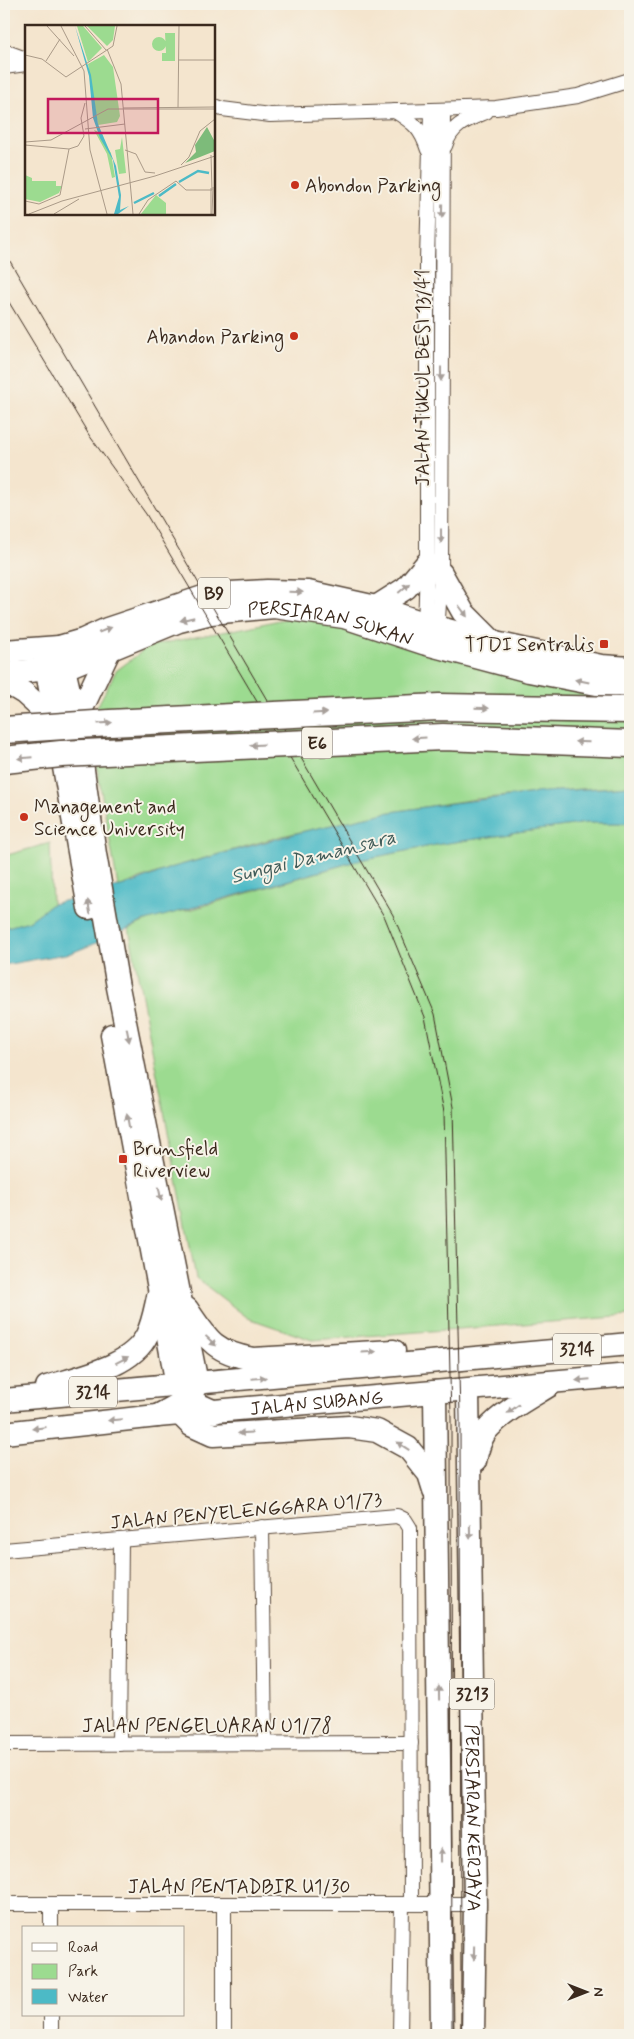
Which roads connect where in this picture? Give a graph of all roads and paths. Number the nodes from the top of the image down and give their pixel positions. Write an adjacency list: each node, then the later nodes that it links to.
1 (4, 51): 2 (street)
2 (25, 59)
3 (25, 64): 4 (street)
4 (4, 67)
5 (630, 80): 7 (street)
6 (215, 106): 8 (street)
7 (496, 108): 9 (street); 10 (street)
8 (395, 110): 9 (street); 10 (street)
9 (437, 110): 10 (street, JALAN TUKUL BESI 13/41)
10 (436, 156): 11 (street, JALAN TUKUL BESI 13/41)
11 (434, 568): 12 (main road, one-way to 11); 13 (street, JALAN TUKUL BESI 13/41); 14 (main road, one-way to 14)
12 (376, 607): 13 (main road, PERSIARAN SUKAN / B9); 17 (main road, PERSIARAN SUKAN / B9, one-way to 12)
13 (430, 635): 14 (main road, PERSIARAN SUKAN / B9); 16 (main road, PERSIARAN SUKAN / B9, one-way to 16); 21 (main road, PERSIARAN SUKAN / B9, one-way to 13)
14 (495, 643): 18 (main road, PERSIARAN SUKAN / B9)
15 (4, 651): 17 (main road, PERSIARAN SUKAN / B9)
16 (109, 651): 17 (main road, PERSIARAN SUKAN / B9); 23 (main road)
17 (53, 659): 19 (main road, PERSIARAN SUKAN / B9); 23 (main road)
18 (630, 668)
19 (4, 673)
20 (4, 681): 23 (main road)
21 (630, 688)
22 (630, 710): 24 (highway, E6, one-way to 22, bridge)
23 (66, 721): 27 (main road)
24 (4, 730)
25 (630, 744): 26 (highway, E6, one-way to 26, bridge)
26 (4, 760)
27 (111, 988): 28 (main road, one-way to 27); 29 (main road, one-way to 29)
28 (159, 1289): 38 (main road); 39 (main road, one-way to 28)
29 (182, 1302): 31 (main road, one-way to 31); 38 (main road)
30 (630, 1344): 31 (main road, JALAN SUBANG / 3214)
31 (524, 1354): 32 (main road, JALAN SUBANG / 3214)
32 (488, 1357): 33 (main road, JALAN SUBANG / 3214); 36 (main road)
33 (403, 1365): 36 (main road); 38 (main road, JALAN SUBANG / 3214, one-way to 33)
34 (630, 1375): 35 (main road, JALAN SUBANG / 3214, one-way to 35)
35 (554, 1382): 36 (main road, JALAN SUBANG / 3214); 41 (main road, one-way to 41)
36 (460, 1383): 37 (main road, JALAN SUBANG / 3214); 41 (main road, PERSIARAN KERJAYA / 3213)
37 (435, 1392): 38 (main road, JALAN SUBANG / 3214); 42 (main road, PERSIARAN KERJAYA / 3213)
38 (185, 1395): 39 (main road, JALAN SUBANG / 3214); 40 (main road, 3214, one-way to 40); 42 (main road, one-way to 38)
39 (7, 1399)
40 (4, 1433)
41 (470, 1484): 55 (main road, PERSIARAN KERJAYA / 3213, one-way to 55)
42 (436, 1500): 54 (main road, PERSIARAN KERJAYA / 3213, one-way to 42)
43 (262, 1527): 44 (street, JALAN PENYELENGGARA U1/73); 46 (street); 47 (street, JALAN PENYELENGGARA U1/73)
44 (121, 1540): 45 (street, JALAN PENYELENGGARA U1/73); 49 (street)
45 (4, 1550)
46 (265, 1743): 47 (street, JALAN PENGELUARAN U1/78); 49 (street, JALAN PENGELUARAN U1/78)
47 (411, 1743): 53 (street, JALAN PENYELENGGARA U1/73)
48 (4, 1744): 49 (street, JALAN PENGELUARAN U1/78)
49 (119, 1744)
50 (4, 1904): 51 (street, JALAN PENTADBIR U1/30)
51 (51, 1904): 52 (street, JALAN PENTADBIR U1/30); 56 (street)
52 (224, 1904): 53 (street, JALAN PENTADBIR U1/30); 59 (street)
53 (407, 1904): 54 (street, JALAN PENTADBIR U1/30); 60 (street, JALAN PENYELENGGARA U1/73)
54 (442, 1904): 55 (street, JALAN PENTADBIR U1/30); 61 (main road, PERSIARAN KERJAYA / 3213)
55 (475, 1904): 62 (main road, PERSIARAN KERJAYA / 3213, one-way to 62)
56 (51, 1926)
57 (51, 2016): 58 (street)
58 (51, 2035)
59 (224, 2035)
60 (400, 2035)
61 (442, 2035)
62 (473, 2035)

